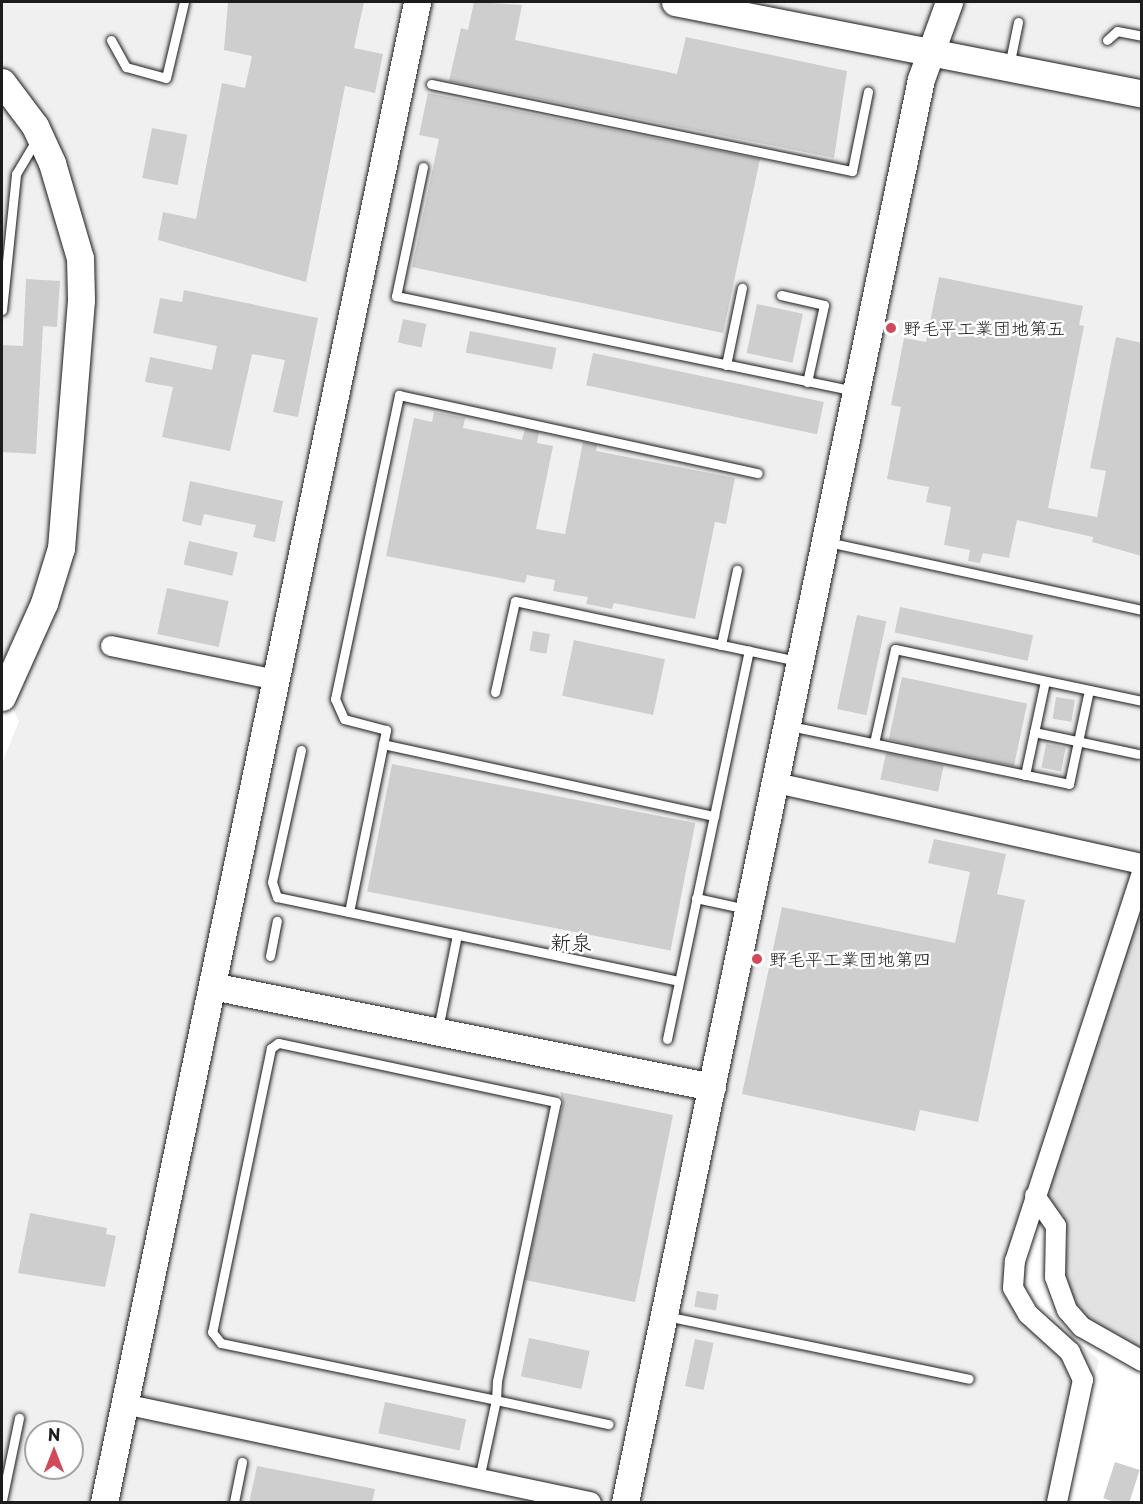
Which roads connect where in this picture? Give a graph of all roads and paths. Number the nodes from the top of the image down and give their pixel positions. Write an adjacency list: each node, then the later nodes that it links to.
1 (184, 2): 7 (lane)
2 (417, 2): 31 (street)
3 (675, 2): 9 (street)
4 (950, 2): 9 (street)
5 (1018, 22): 10 (lane)
6 (1142, 36): 8 (lane)
7 (111, 40)
8 (1107, 40)
9 (931, 52): 10 (street); 22 (street)
10 (1009, 68): 14 (street)
11 (2, 82): 15 (street)
12 (431, 84): 13 (lane)
13 (868, 92)
14 (1142, 94)
15 (39, 136): 19 (lane); 35 (street)
16 (423, 167): 20 (lane)
17 (742, 288): 20 (lane)
18 (781, 295): 21 (lane)
19 (2, 310)
20 (726, 365): 21 (lane)
21 (807, 382): 22 (lane)
22 (857, 392): 24 (street)
23 (758, 473): 41 (lane)
24 (826, 541): 26 (lane); 30 (street)
25 (737, 570): 27 (lane)
26 (1142, 610)
27 (721, 645): 29 (lane); 34 (lane)
28 (111, 646): 31 (street)
29 (749, 651): 30 (lane); 46 (lane)
30 (801, 662): 37 (street)
31 (277, 680): 56 (street)
32 (1045, 681): 33 (lane); 38 (lane); 40 (lane)
33 (1089, 690): 36 (lane); 39 (lane)
34 (495, 692)
35 (2, 697)
36 (1142, 701)
37 (788, 725): 40 (lane); 45 (street)
38 (1034, 732): 39 (lane); 44 (lane)
39 (1078, 741): 43 (lane); 44 (lane)
40 (874, 743): 44 (lane)
41 (383, 744): 46 (lane); 51 (lane)
42 (301, 750): 51 (lane)
43 (1138, 754)
44 (1025, 775)
45 (776, 783): 47 (street); 50 (street)
46 (714, 816): 49 (lane)
47 (1142, 864)
48 (1142, 872): 60 (street)
49 (696, 898): 50 (lane); 55 (lane)
50 (749, 910): 59 (street)
51 (349, 912): 53 (lane)
52 (277, 921): 54 (lane)
53 (457, 935): 55 (lane); 57 (lane)
54 (270, 957)
55 (678, 981): 58 (lane)
56 (212, 986): 57 (street); 65 (street)
57 (438, 1032): 59 (street)
58 (667, 1039)
59 (712, 1087): 61 (street)
60 (1035, 1196): 62 (street); 76 (street)
61 (664, 1316): 63 (lane); 75 (street)
62 (1142, 1361)
63 (969, 1379)
64 (496, 1400): 64 (lane); 67 (lane); 69 (lane)
65 (124, 1404): 69 (street); 72 (street)
66 (19, 1418): 70 (lane)
67 (608, 1424)
68 (242, 1462): 73 (lane)
69 (479, 1479): 74 (street)
70 (4, 1480): 71 (lane)
71 (2, 1500)
72 (104, 1503)
73 (234, 1503)
74 (591, 1503)
75 (625, 1503)
76 (1057, 1503)

